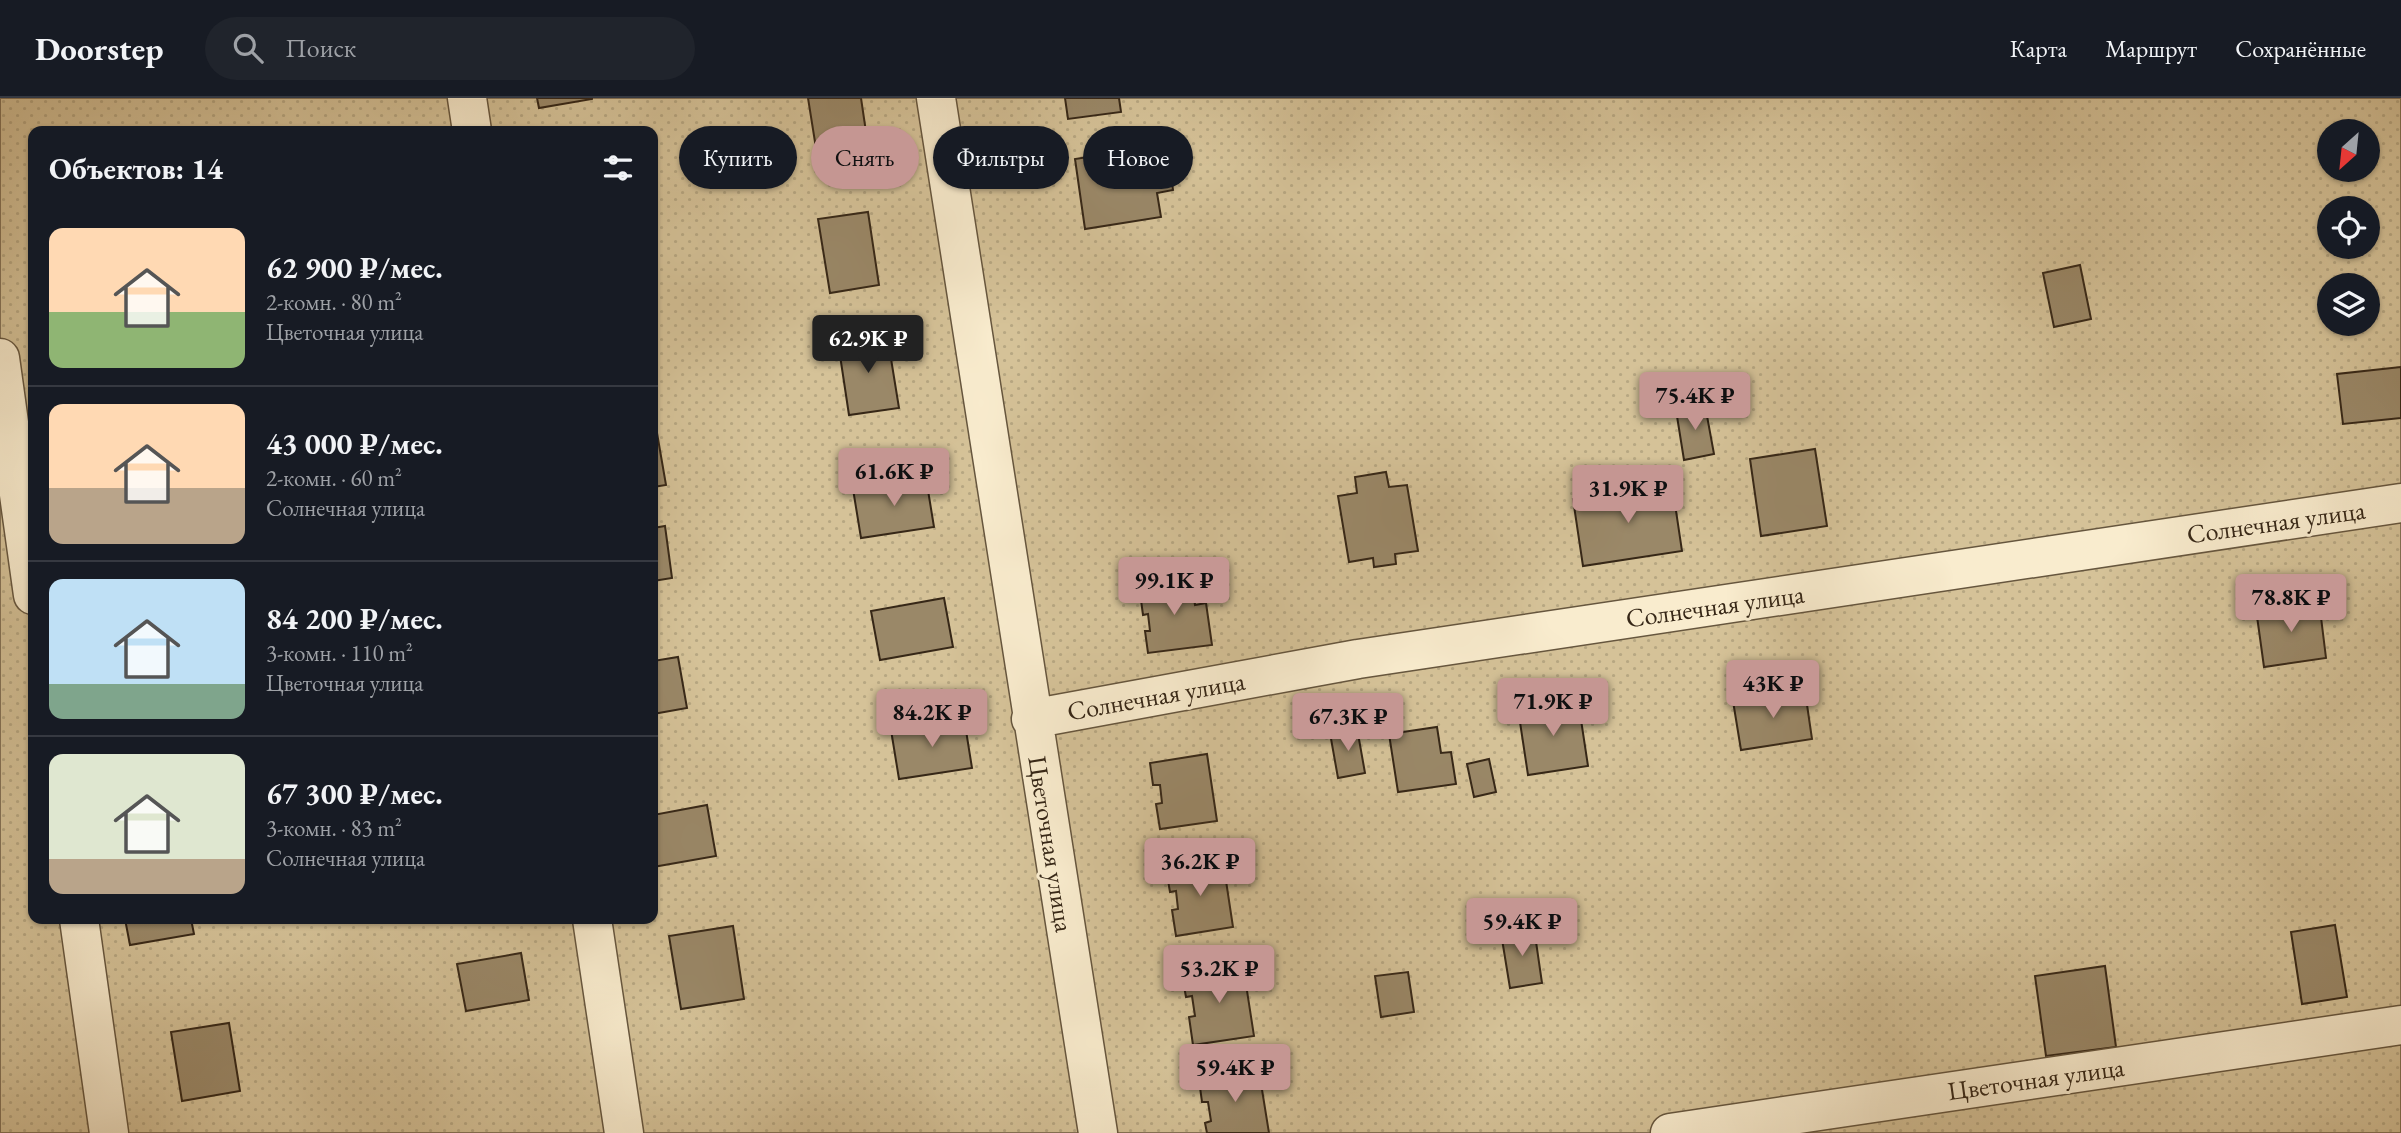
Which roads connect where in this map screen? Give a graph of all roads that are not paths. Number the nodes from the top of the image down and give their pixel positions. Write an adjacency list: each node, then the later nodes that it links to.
1 (467, 98): 3 (street)
2 (936, 98): 7 (street, Цветочная улица)
3 (471, 126)
4 (0, 358): 6 (street)
5 (2401, 503): 7 (street, Солнечная улица)
6 (28, 560)
7 (1031, 719): 13 (street, Цветочная улица)
8 (80, 924): 11 (street)
9 (593, 924): 12 (street)
10 (2401, 1026): 14 (street, Цветочная улица)
11 (108, 1133)
12 (624, 1133)
13 (1098, 1133)
14 (1670, 1133)

